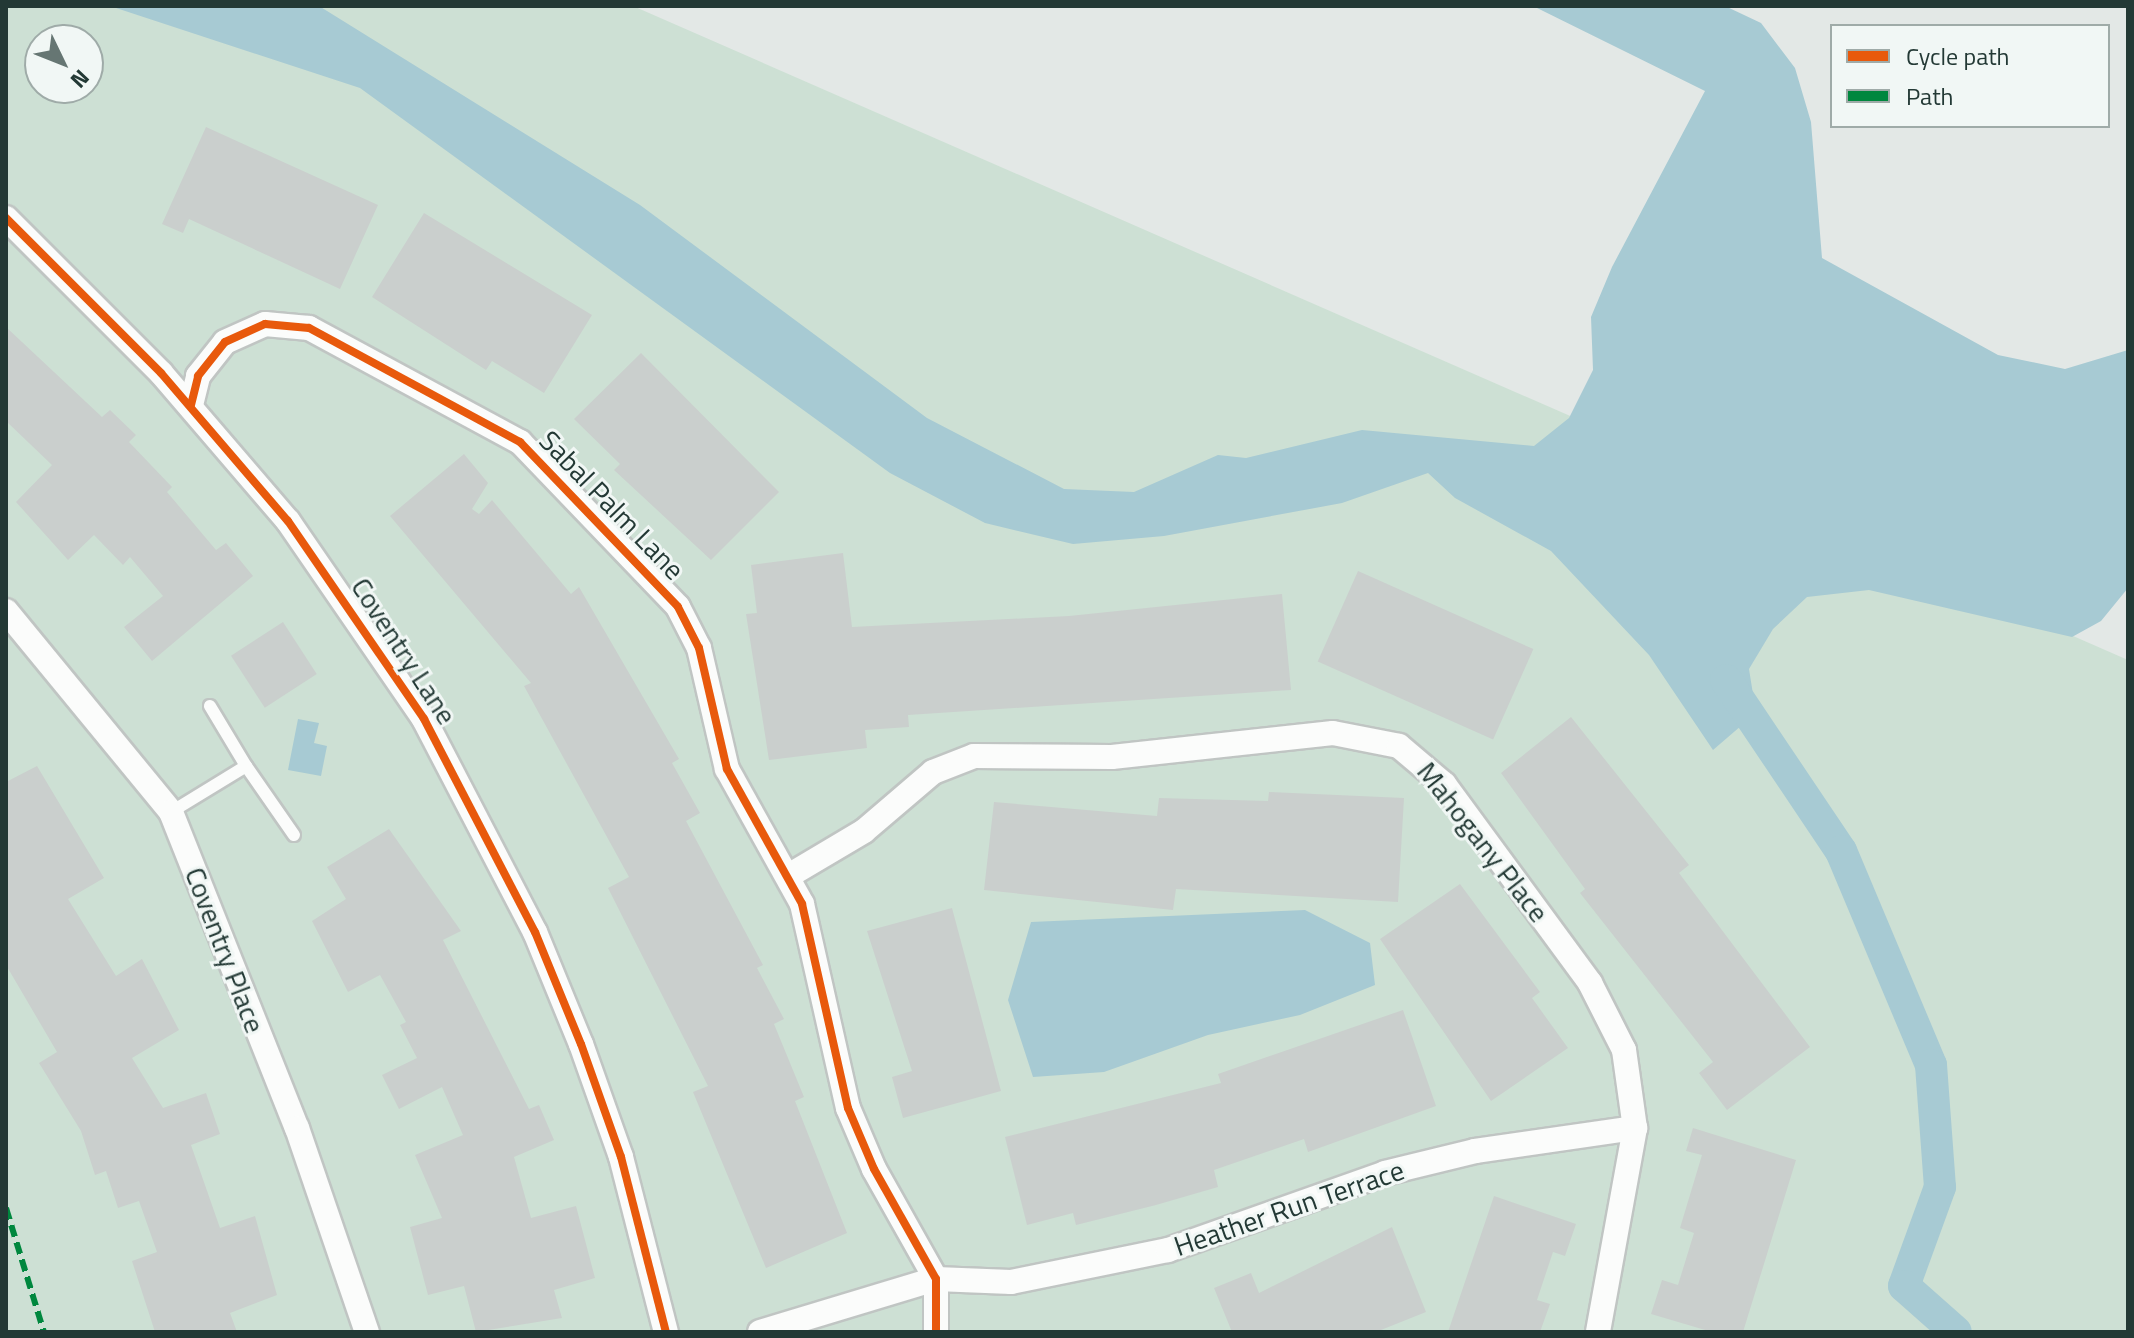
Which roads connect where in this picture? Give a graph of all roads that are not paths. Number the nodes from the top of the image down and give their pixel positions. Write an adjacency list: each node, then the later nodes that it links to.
1 (6, 218): 2 (street, Coventry Lane)
2 (191, 405): 8 (street, Sabal Palm Lane); 12 (street, Coventry Lane)
3 (6, 611): 6 (street, Coventry Place)
4 (210, 706): 5 (lane)
5 (246, 766): 6 (lane); 7 (lane)
6 (171, 812): 11 (street, Coventry Place)
7 (294, 835)
8 (790, 875): 9 (street, Mahogany Place); 10 (street, Sabal Palm Lane)
9 (1635, 1128): 10 (street, Heather Run Terrace); 15 (street, Mahogany Place)
10 (936, 1279): 13 (street, Heather Run Terrace); 14 (street)
11 (367, 1332)
12 (666, 1332)
13 (760, 1332)
14 (936, 1332)
15 (1598, 1332)

